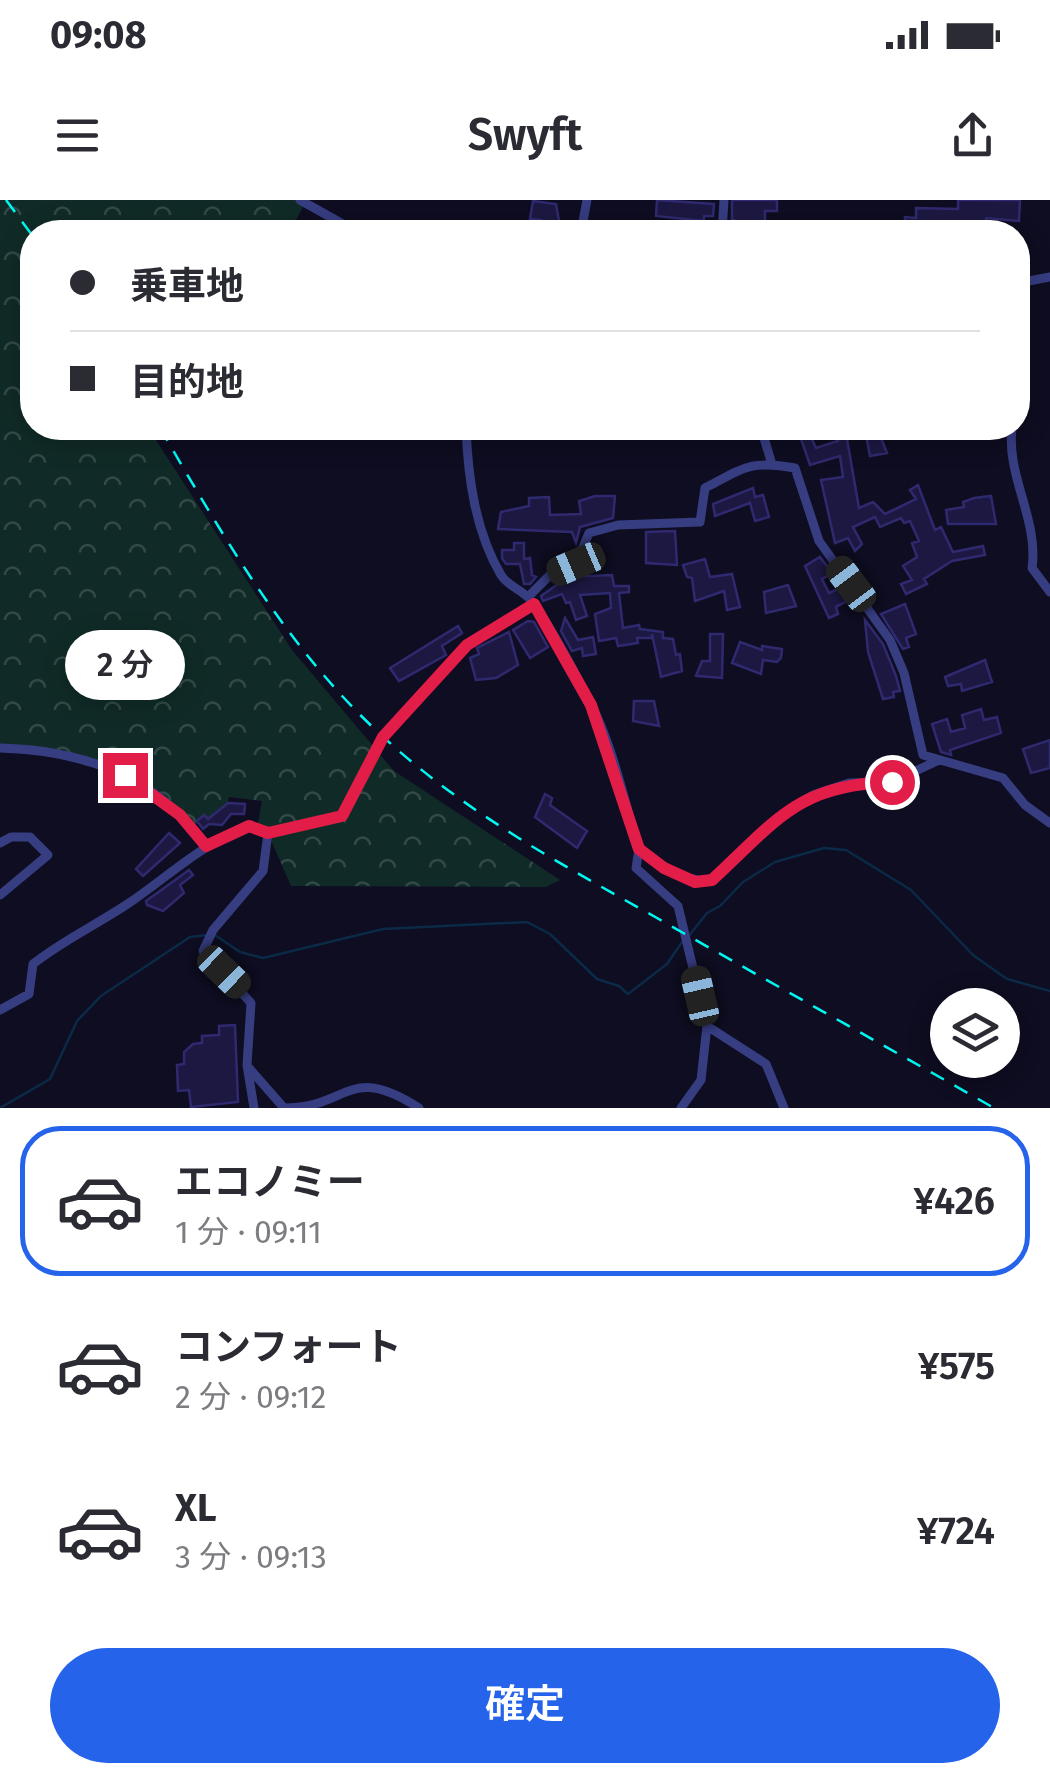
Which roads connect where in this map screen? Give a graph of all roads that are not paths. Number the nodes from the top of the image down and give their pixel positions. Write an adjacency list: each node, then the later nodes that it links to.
1 (300, 200): 2 (street)
2 (335, 220)
3 (466, 440): 8 (street)
4 (765, 440): 6 (street)
5 (1012, 440): 7 (street)
6 (771, 461): 8 (street); 10 (street)
7 (1050, 592)
8 (531, 600): 12 (street); 15 (street)
9 (0, 748): 14 (street)
10 (937, 761): 11 (street); 15 (street)
11 (1050, 823)
12 (268, 833): 14 (street); 19 (street)
13 (0, 843): 16 (street)
14 (206, 846): 17 (street)
15 (639, 849): 18 (street)
16 (0, 895)
17 (0, 1010)
18 (707, 1026): 22 (street); 23 (street)
19 (246, 1065): 20 (street); 21 (street)
20 (254, 1108)
21 (419, 1108)
22 (681, 1108)
23 (784, 1108)

